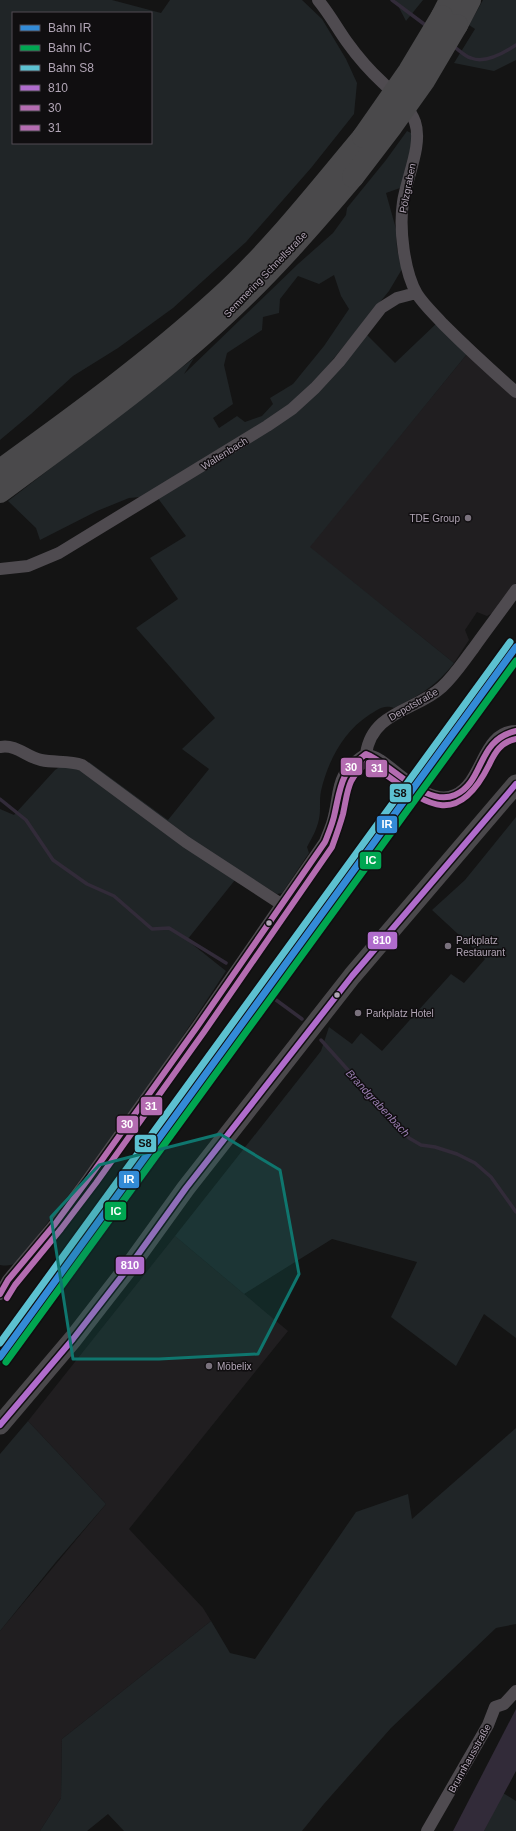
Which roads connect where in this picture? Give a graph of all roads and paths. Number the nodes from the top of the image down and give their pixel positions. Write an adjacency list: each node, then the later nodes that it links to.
1 (318, 0): 4 (street, Pölzgraben)
2 (470, 0): 3 (highway, Semmering Schnellstraße)
3 (450, 13): 6 (highway, Semmering Schnellstraße, bridge); 7 (highway, Semmering Schnellstraße, bridge)
4 (416, 293): 5 (street, Pölzgraben); 8 (street, Waltenbach)
5 (516, 392)
6 (0, 470)
7 (0, 492)
8 (0, 569)
9 (516, 590): 12 (street, Depotstraße)
10 (516, 731): 12 (street)
11 (0, 747): 14 (street)
12 (366, 754): 14 (street)
13 (516, 784): 17 (main road)
14 (281, 904): 15 (street)
15 (4, 1276): 16 (street)
16 (0, 1294)
17 (0, 1425)
18 (516, 1692): 19 (street, Brunnhausstraße)
19 (427, 1831)

